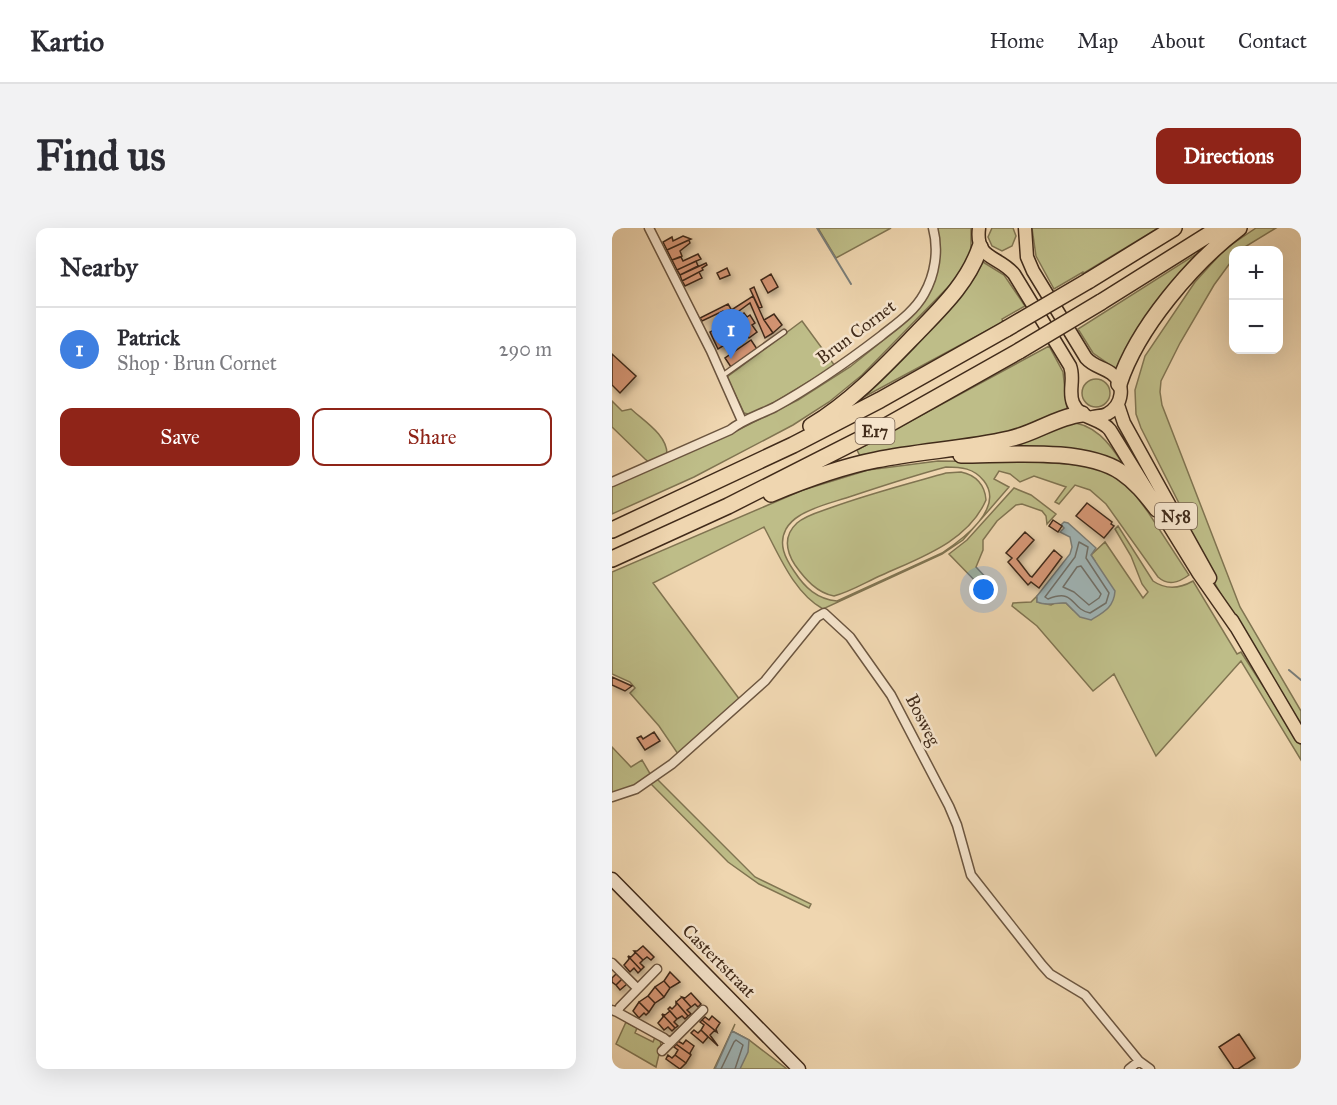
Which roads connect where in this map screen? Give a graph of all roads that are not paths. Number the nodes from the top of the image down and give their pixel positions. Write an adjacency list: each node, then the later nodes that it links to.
1 (649, 228): 10 (street)
2 (933, 228): 14 (street, Brun Cornet)
3 (979, 228): 8 (main road)
4 (1025, 228): 11 (main road)
5 (1174, 228): 15 (highway, E17, bridge)
6 (1219, 228): 18 (highway, E17, bridge)
7 (1239, 228): 11 (highway)
8 (980, 247): 13 (main road, N58); 15 (highway)
9 (784, 332): 10 (lane)
10 (722, 376): 14 (street)
11 (1119, 384): 12 (main road, N58)
12 (1118, 405): 13 (main road); 22 (main road, N58)
13 (1088, 416): 16 (highway); 19 (main road, N58)
14 (742, 421): 17 (street, Brun Cornet)
15 (793, 445): 20 (highway, E17)
16 (916, 454): 18 (highway); 19 (highway)
17 (612, 482)
18 (728, 506): 21 (highway, E17)
19 (1157, 509): 22 (main road, N58)
20 (612, 530)
21 (612, 559)
22 (1236, 627): 23 (main road, N58)
23 (1301, 737)
24 (612, 797): 33 (street, Bosweg)
25 (612, 879): 34 (main road, Castertstraat)
26 (612, 963): 28 (street)
27 (657, 969): 28 (street)
28 (637, 988): 30 (street)
29 (703, 1010): 31 (street)
30 (615, 1011): 31 (street)
31 (669, 1042): 32 (street)
32 (662, 1051)
33 (1139, 1061): 35 (street); 36 (street, Bosweg)
34 (799, 1069)
35 (1129, 1069)
36 (1150, 1069)

